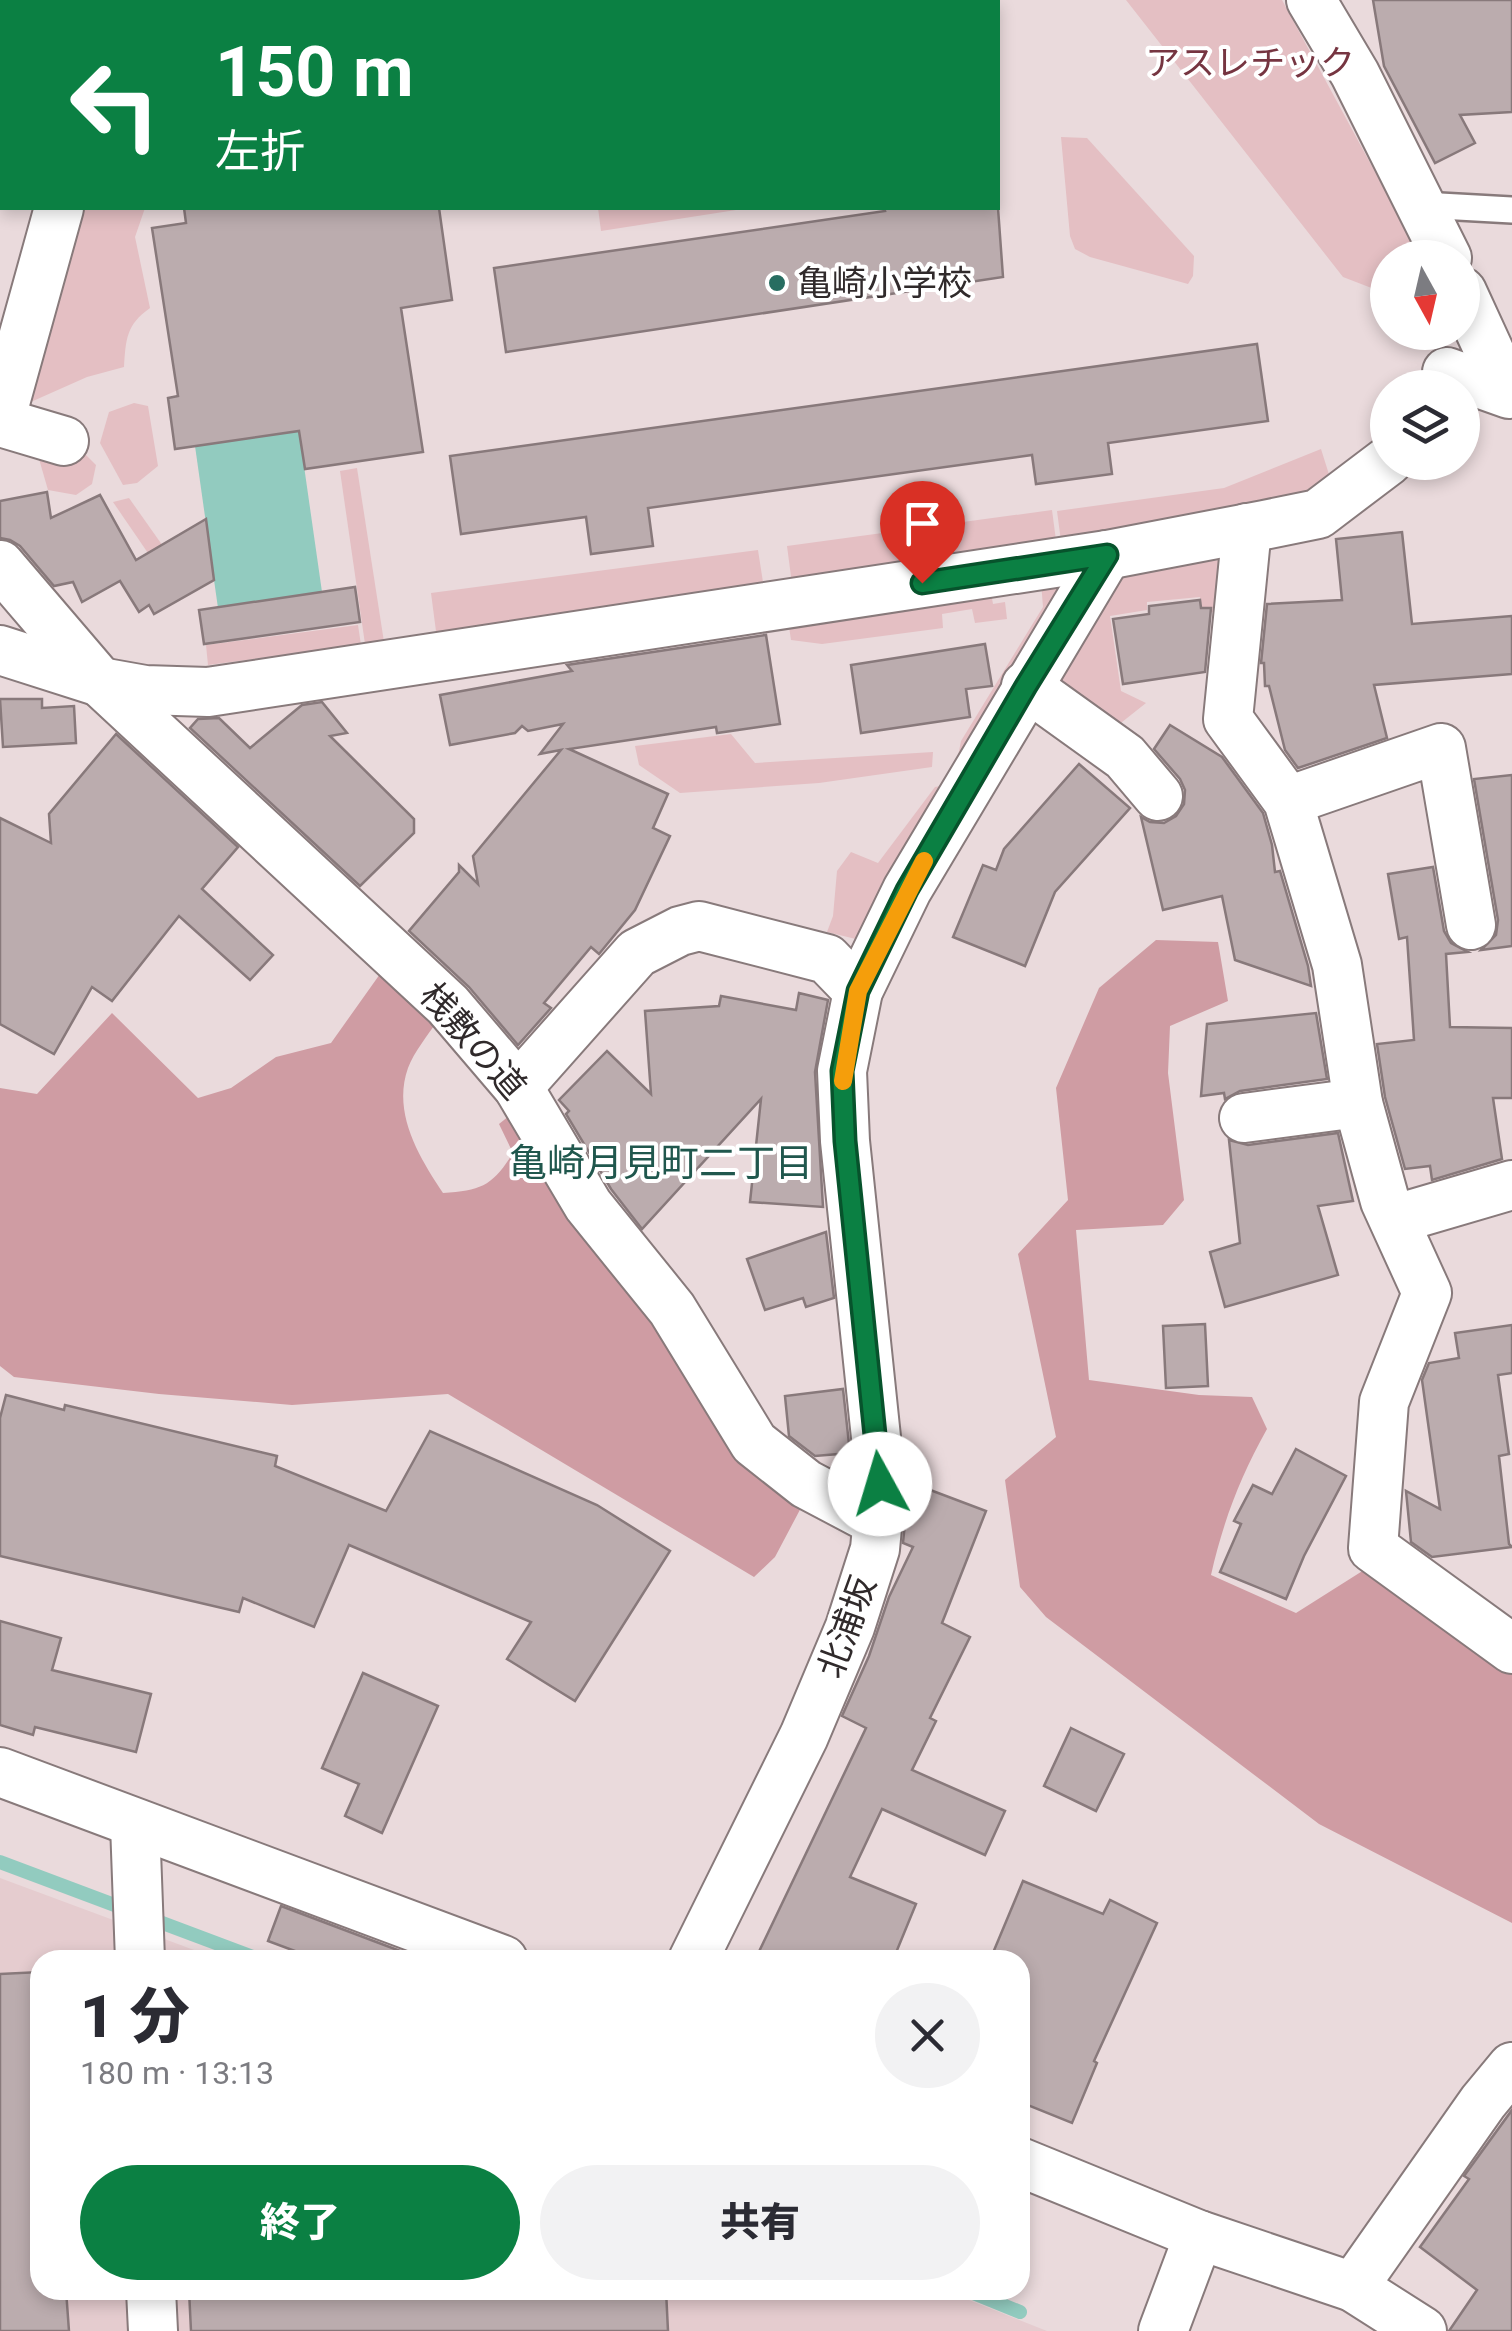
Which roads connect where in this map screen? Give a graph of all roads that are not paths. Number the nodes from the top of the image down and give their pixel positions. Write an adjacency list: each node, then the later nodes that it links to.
1 (1311, 0): 2 (street)
2 (1422, 205): 4 (lane); 5 (street)
3 (58, 210): 9 (street)
4 (1512, 210)
5 (1439, 240)
6 (1480, 330): 8 (street)
7 (1480, 392): 8 (street)
8 (1510, 394)
9 (0, 422): 10 (street)
10 (64, 441)
11 (1370, 475): 12 (street)
12 (1248, 528): 13 (street); 19 (street)
13 (1107, 555): 16 (street); 17 (street, 北浦坂)
14 (0, 565): 16 (street, 桟敷の道)
15 (0, 650): 16 (street)
16 (100, 682): 22 (street, 桟敷の道)
17 (1026, 686): 18 (street); 21 (street, 北浦坂)
18 (1158, 796)
19 (1288, 801): 20 (street); 23 (street)
20 (1471, 925)
21 (858, 991): 22 (street); 27 (street, 北浦坂)
22 (518, 1086): 27 (street, 桟敷の道)
23 (1358, 1103): 24 (street); 26 (street)
24 (1244, 1118)
25 (1512, 1185): 26 (street)
26 (1396, 1219): 28 (street)
27 (876, 1521): 33 (street, 北浦坂)
28 (1512, 1649)
29 (0, 1772): 30 (street)
30 (135, 1824): 31 (street); 32 (street)
31 (139, 1926)
32 (476, 1950)
33 (698, 1950)
34 (1512, 2067): 37 (street)
35 (1030, 2166): 36 (street)
36 (1199, 2235): 37 (street); 40 (street)
37 (1352, 2288): 41 (street)
38 (151, 2300): 39 (street)
39 (153, 2331)
40 (1163, 2331)
41 (1422, 2331)

